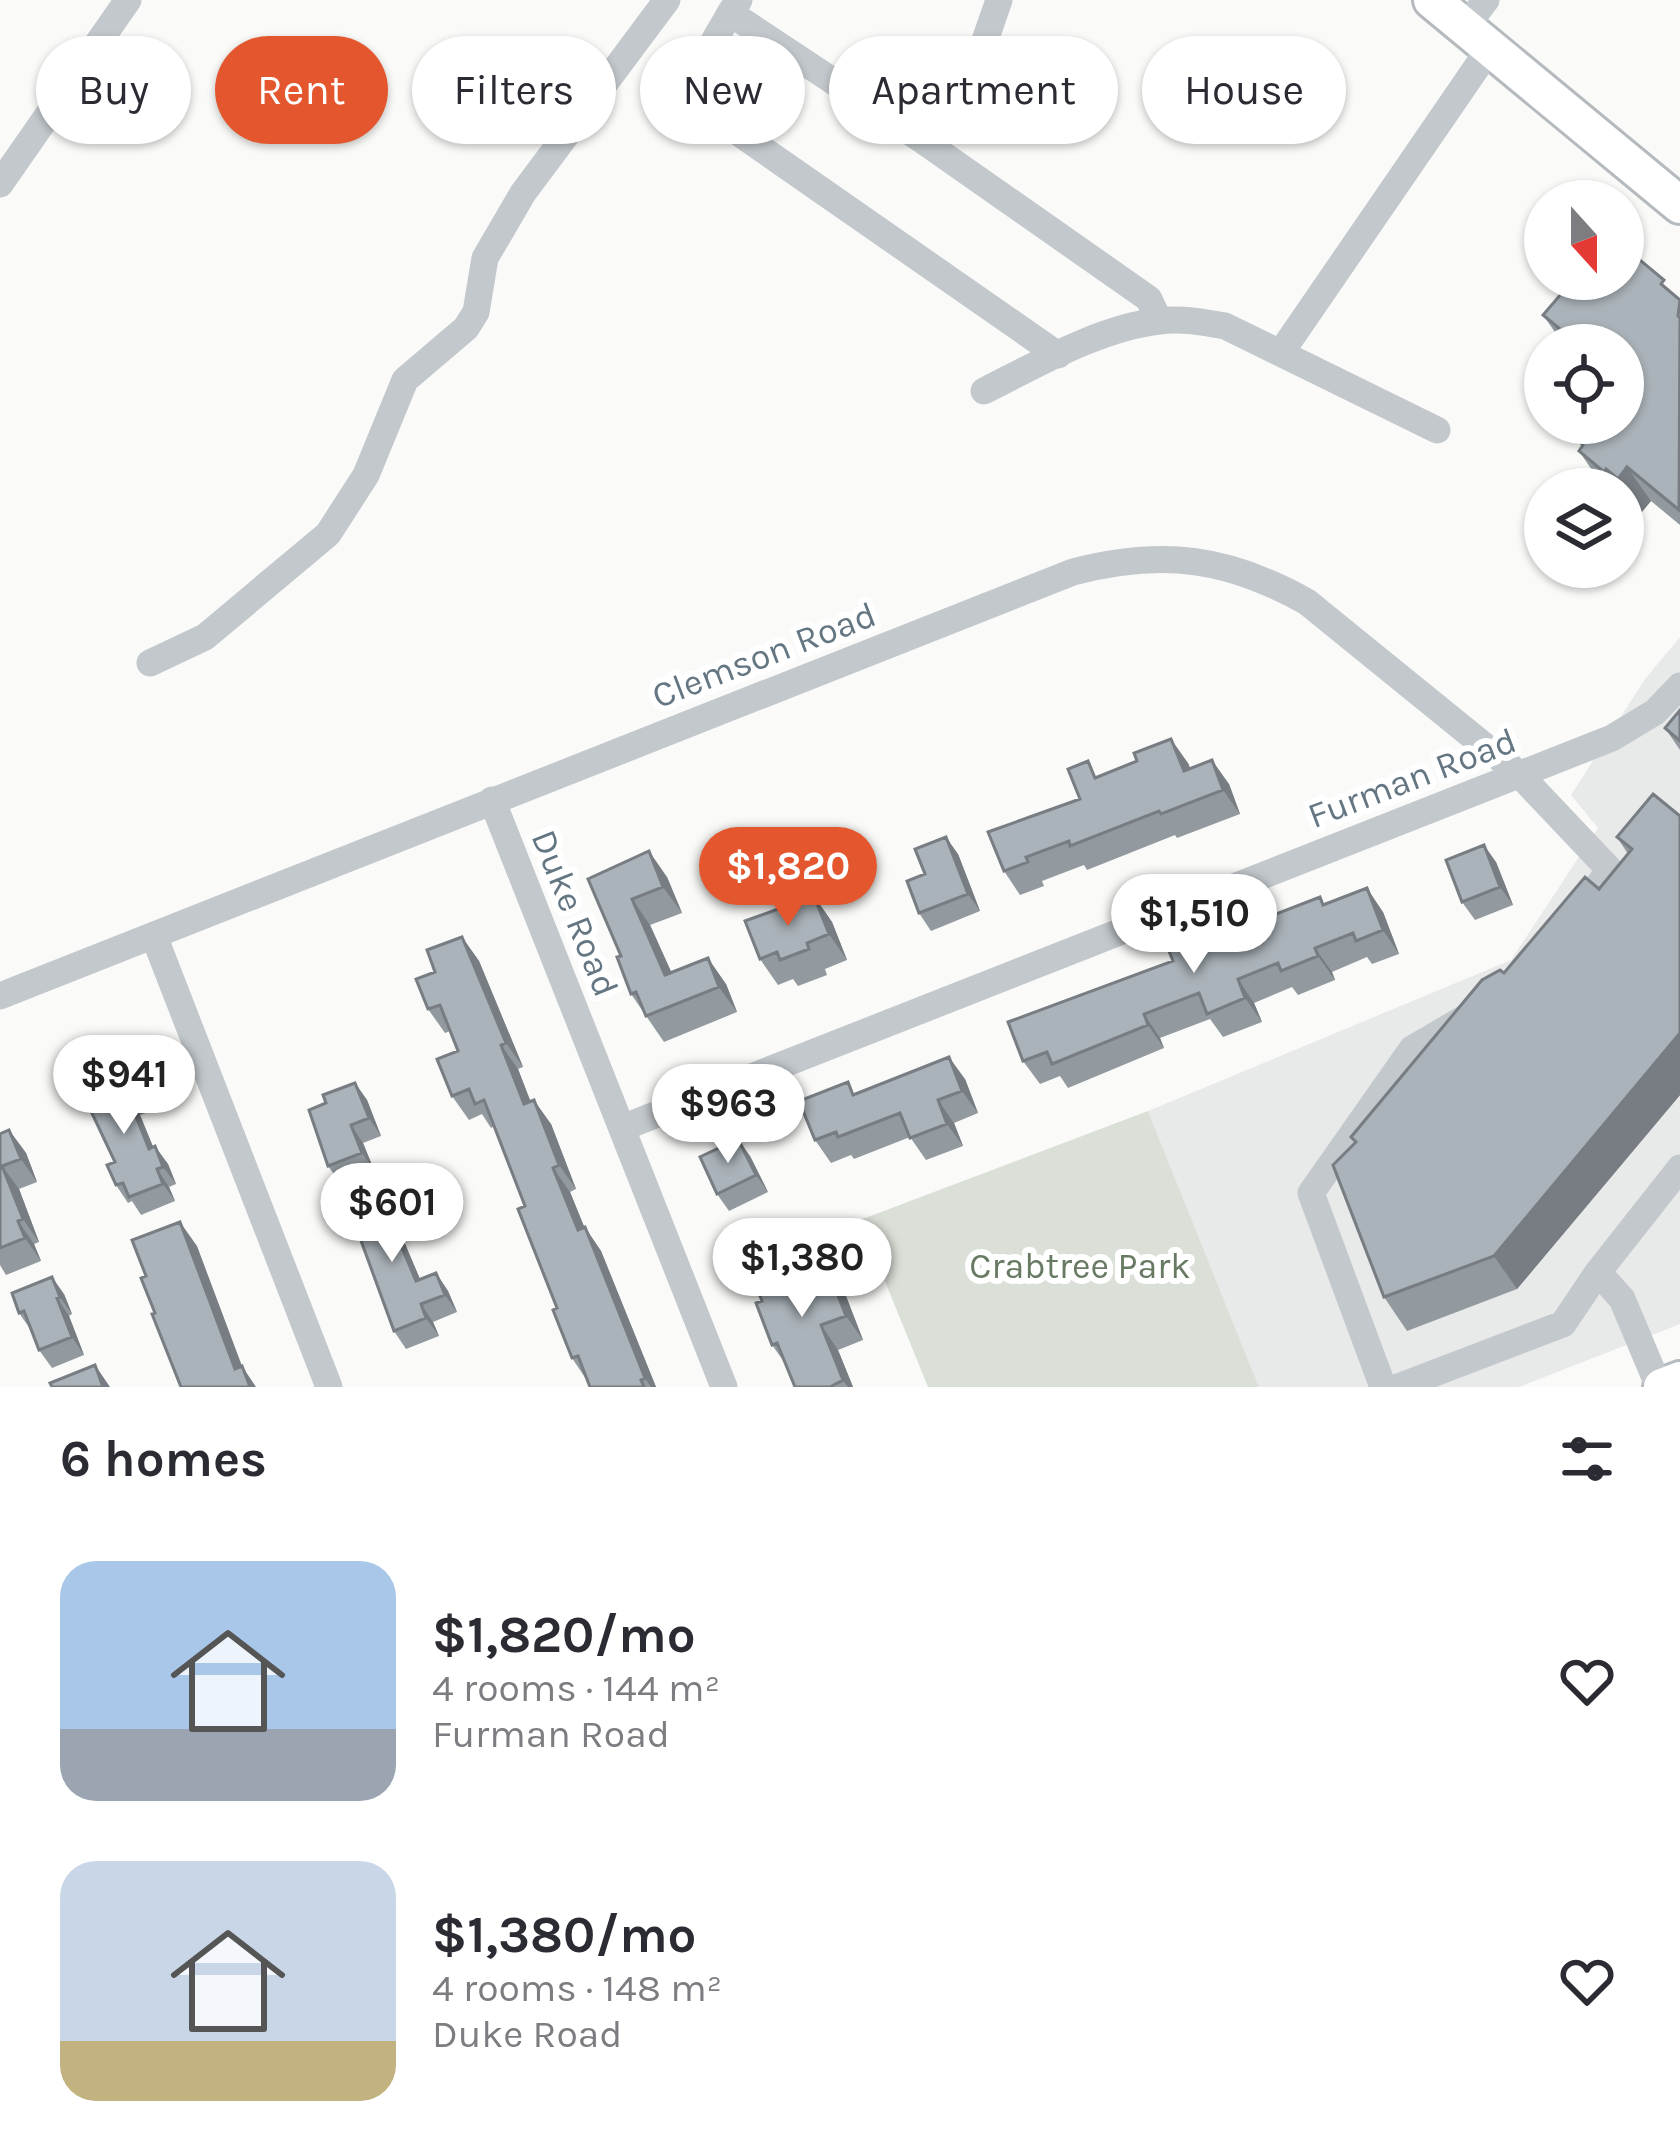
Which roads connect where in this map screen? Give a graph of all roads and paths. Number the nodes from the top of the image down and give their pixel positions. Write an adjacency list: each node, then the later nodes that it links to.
1 (128, 0): 10 (street)
2 (667, 0): 17 (street)
3 (999, 0): 7 (street)
4 (1432, 0): 6 (main road)
5 (734, 6): 8 (street); 14 (street)
6 (1480, 25): 11 (main road); 13 (street)
7 (987, 36)
8 (829, 74)
9 (928, 144): 12 (street)
10 (0, 184)
11 (1680, 205)
12 (1160, 321): 13 (street); 14 (street)
13 (1282, 351): 16 (street)
14 (1058, 355): 15 (street)
15 (984, 391)
16 (1437, 430)
17 (150, 663)
18 (1680, 686): 19 (street, Furman Road)
19 (1519, 774): 20 (street, Clemson Road); 22 (street, Clemson Road); 25 (street, Furman Road)
20 (492, 800): 21 (street, Clemson Road); 25 (street, Duke Road)
21 (154, 936): 23 (street, Clemson Road); 29 (street)
22 (1553, 945)
23 (0, 996)
24 (1487, 1004): 31 (street)
25 (622, 1128): 30 (street, Duke Road)
26 (1680, 1168): 27 (street)
27 (1598, 1272): 32 (street); 33 (street)
28 (1680, 1380): 33 (main road)
29 (329, 1387)
30 (724, 1387)
31 (1383, 1387)
32 (1398, 1387)
33 (1661, 1387)

